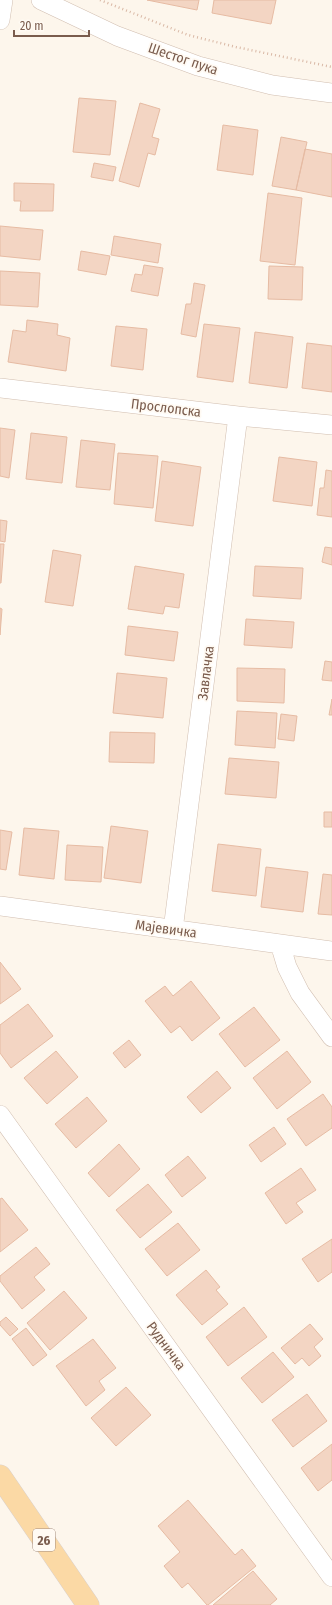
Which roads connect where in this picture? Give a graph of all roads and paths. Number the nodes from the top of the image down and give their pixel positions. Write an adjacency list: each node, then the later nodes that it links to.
1 (3, 0): 4 (street)
2 (41, 0): 6 (street, Шестог пука)
3 (100, 0): 5 (path)
4 (0, 20)
5 (332, 67)
6 (332, 93)
7 (0, 388): 8 (street, Прослопска)
8 (238, 416): 9 (street, Прослопска); 11 (street, Завлачка)
9 (332, 426)
10 (0, 906): 11 (street, Мајевичка)
11 (173, 930): 12 (street, Мајевичка)
12 (280, 944): 13 (street, Мајевичка); 14 (street)
13 (332, 951)
14 (332, 1037)
15 (0, 1115): 17 (street, Рудничка)
16 (0, 1476): 18 (main road, 26)
17 (332, 1577)
18 (88, 1605)

